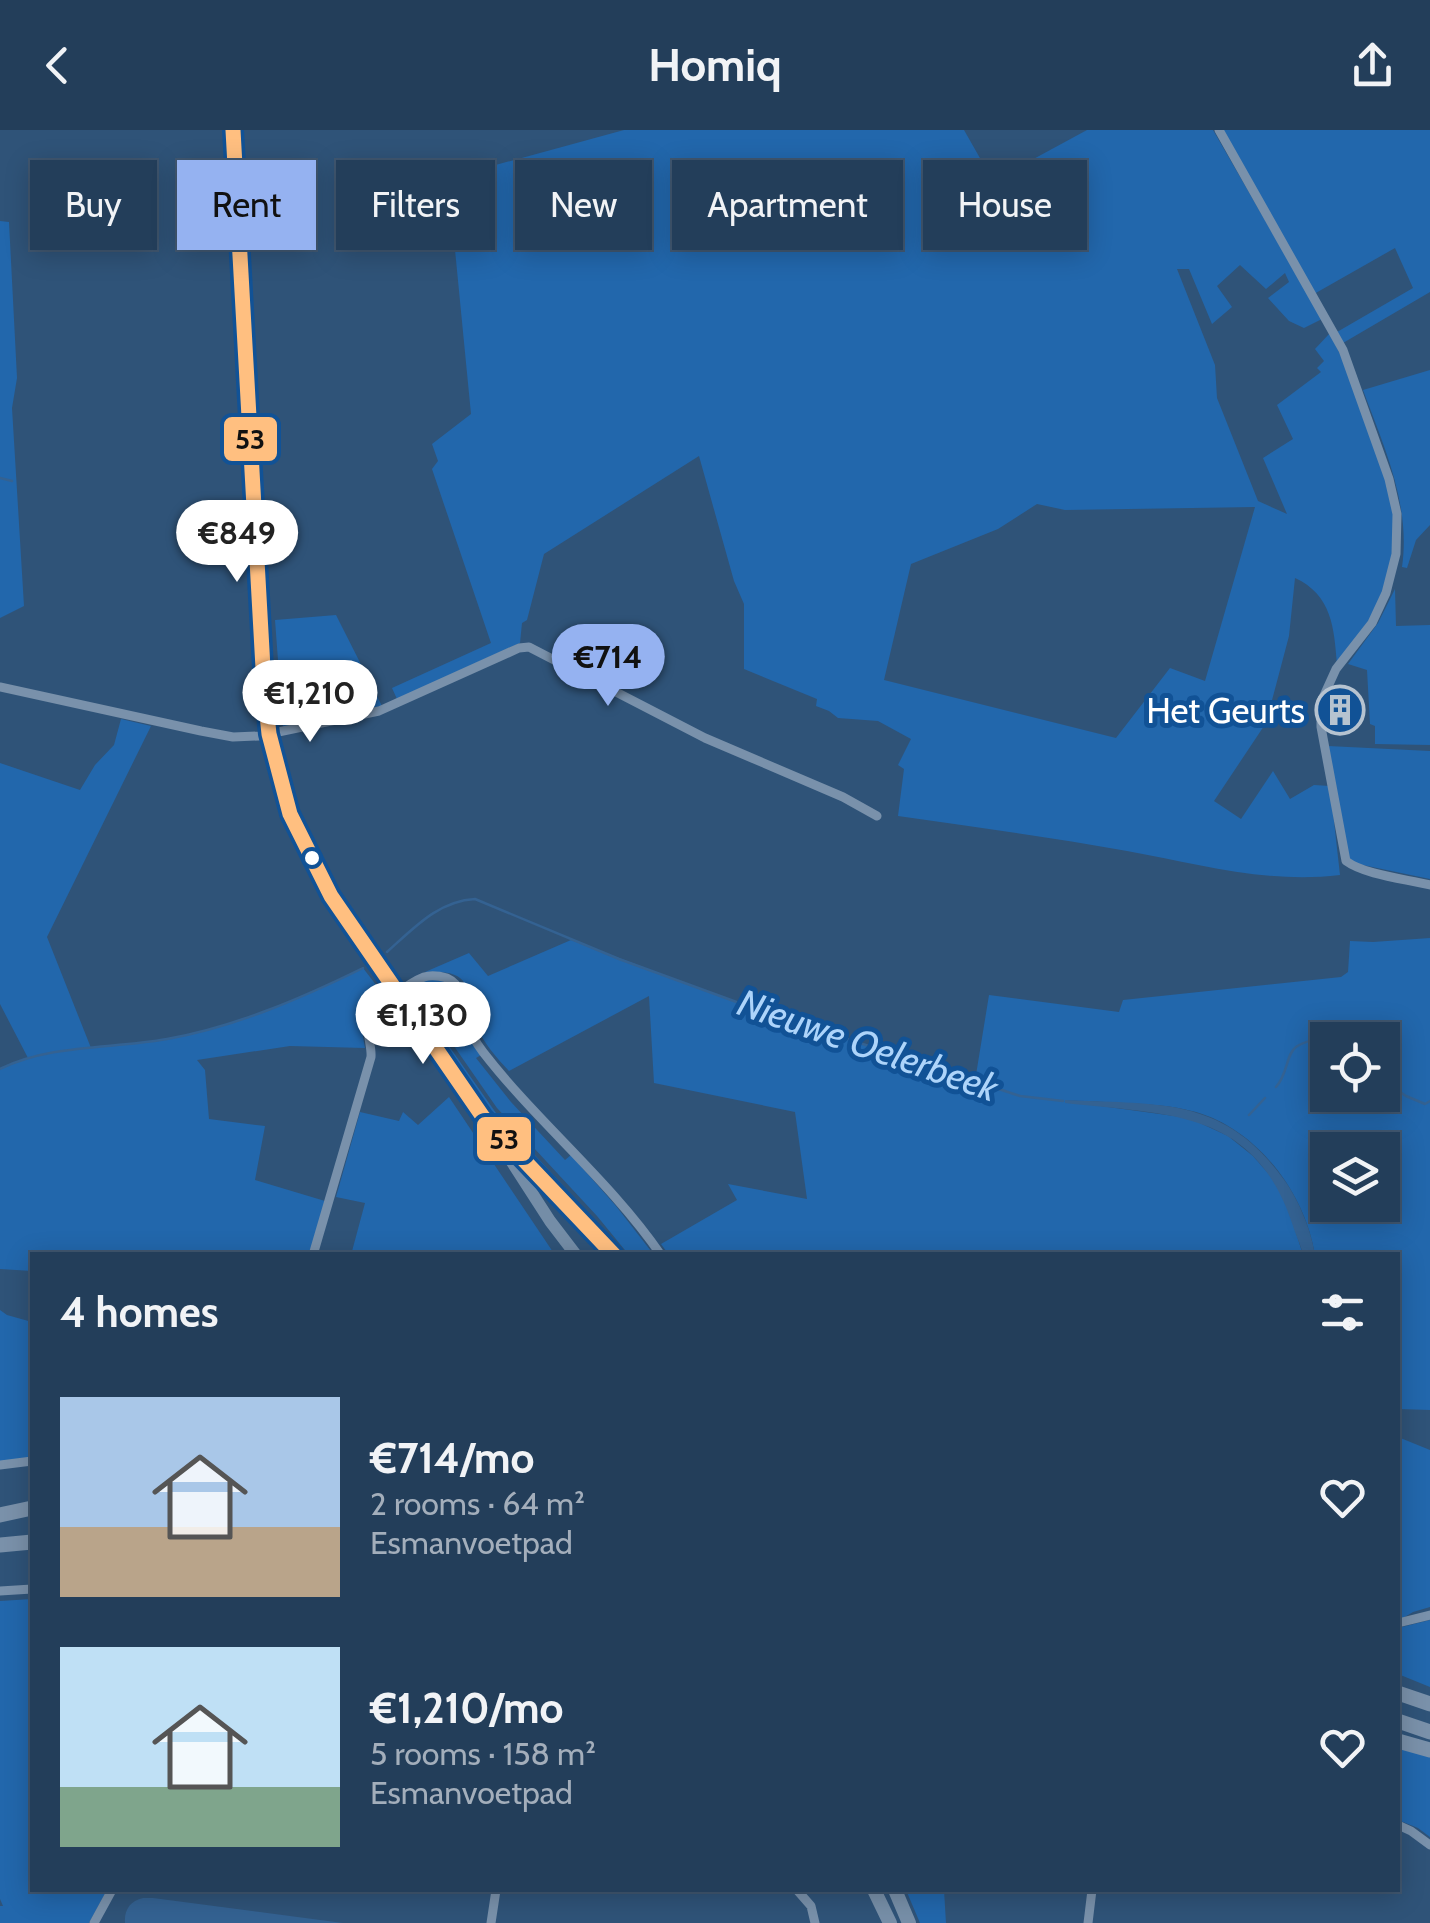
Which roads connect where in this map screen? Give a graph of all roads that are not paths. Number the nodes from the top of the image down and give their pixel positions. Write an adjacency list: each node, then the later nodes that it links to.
1 (233, 130): 4 (main road)
2 (1218, 130): 6 (street)
3 (0, 687): 4 (street)
4 (269, 734): 5 (street); 7 (main road)
5 (876, 816)
6 (1430, 885)
7 (398, 993): 8 (main road); 9 (street); 12 (street)
8 (483, 1117): 10 (main road); 11 (main road)
9 (314, 1252)
10 (574, 1252)
11 (611, 1252)
12 (659, 1252)
13 (30, 1461): 14 (street)
14 (0, 1465)
15 (30, 1509): 16 (highway)
16 (0, 1517): 17 (highway)
17 (30, 1517)
18 (0, 1546): 19 (highway)
19 (30, 1546)
20 (30, 1589): 21 (street)
21 (0, 1591)
22 (1430, 1614): 23 (street)
23 (1400, 1623)
24 (1400, 1692): 25 (highway)
25 (1426, 1703)
26 (1400, 1722): 27 (highway)
27 (1430, 1732)
28 (1400, 1742): 29 (highway)
29 (1430, 1750)
30 (1400, 1826): 31 (street)
31 (1430, 1846)
32 (111, 1892): 38 (street)
33 (496, 1892): 39 (street)
34 (799, 1892): 40 (street)
35 (875, 1892): 41 (main road)
36 (896, 1892): 42 (main road)
37 (1092, 1892): 43 (street)
38 (94, 1923)
39 (491, 1923)
40 (815, 1923)
41 (890, 1923)
42 (909, 1923)
43 (1088, 1923)

